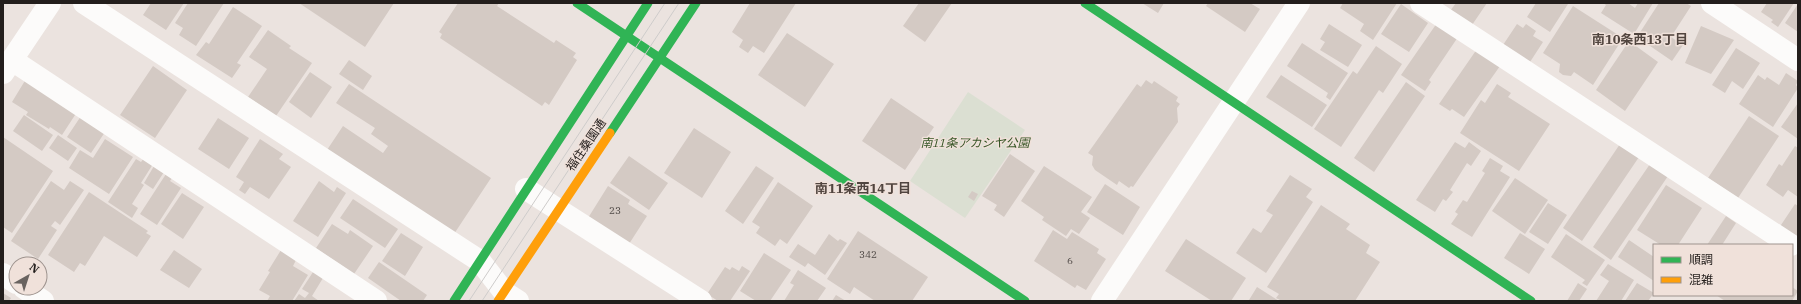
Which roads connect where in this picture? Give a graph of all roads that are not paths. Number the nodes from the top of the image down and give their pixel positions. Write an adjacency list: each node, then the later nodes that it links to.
1 (49, 3): 13 (street)
2 (84, 3): 18 (street)
3 (577, 3): 10 (street)
4 (648, 3): 10 (street)
5 (696, 3): 11 (street, 福住桑園通)
6 (1085, 3): 14 (street)
7 (1299, 3): 14 (street)
8 (1420, 3): 17 (street)
9 (1712, 3): 12 (street)
10 (626, 36): 11 (street); 15 (street)
11 (659, 58): 16 (street, 福住桑園通); 23 (street)
12 (1798, 60)
13 (7, 67): 20 (street)
14 (1233, 103): 24 (street); 25 (street)
15 (526, 189): 16 (street); 18 (street)
16 (558, 209): 19 (street, 福住桑園通); 22 (street)
17 (1790, 244)
18 (480, 262): 19 (street); 21 (street)
19 (507, 298)
20 (376, 301)
21 (454, 301)
22 (701, 301)
23 (1025, 301)
24 (1102, 301)
25 (1532, 301)

